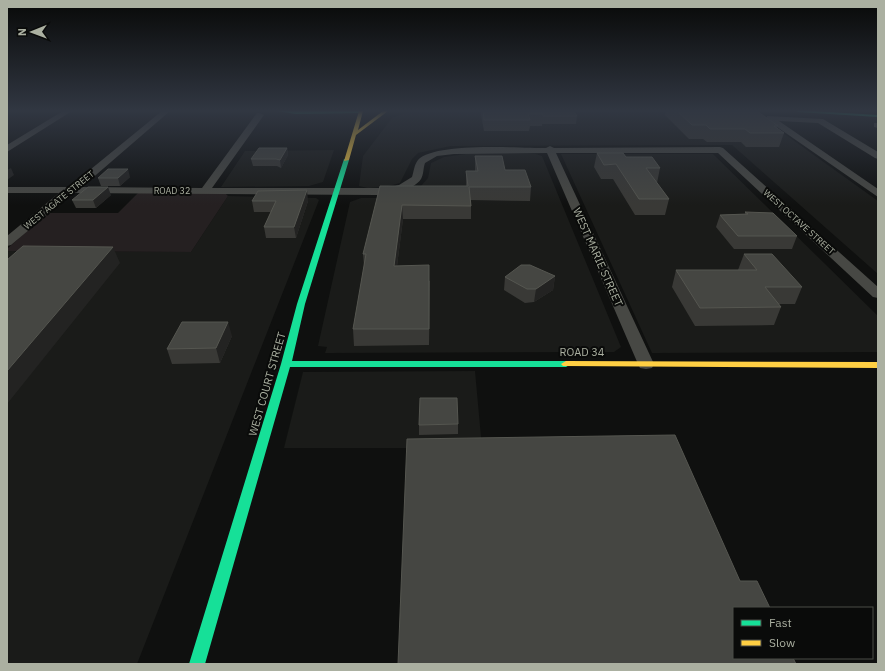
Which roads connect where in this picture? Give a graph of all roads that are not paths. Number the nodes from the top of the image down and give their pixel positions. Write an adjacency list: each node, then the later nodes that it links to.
1 (18, 142): 7 (street)
2 (128, 142): 12 (street, WEST AGATE STREET)
3 (240, 142): 13 (street)
4 (352, 142): 14 (main road, WEST COURT STREET)
5 (805, 142): 15 (street)
6 (855, 142): 10 (street)
7 (7, 149)
8 (550, 149): 9 (street, ROAD 32); 14 (street, ROAD 32); 19 (street, WEST MARIE STREET)
9 (720, 150): 17 (street, WEST OCTAVE STREET)
10 (878, 156)
11 (7, 190): 12 (street, ROAD 32)
12 (70, 191): 13 (street, ROAD 32); 16 (street, WEST AGATE STREET)
13 (205, 191): 14 (street, ROAD 32)
14 (337, 193): 18 (main road, WEST COURT STREET)
15 (877, 193)
16 (7, 242)
17 (878, 294)
18 (286, 364): 19 (main road, ROAD 34); 21 (main road, WEST COURT STREET)
19 (646, 364): 20 (main road, ROAD 34)
20 (878, 365)
21 (197, 664)

